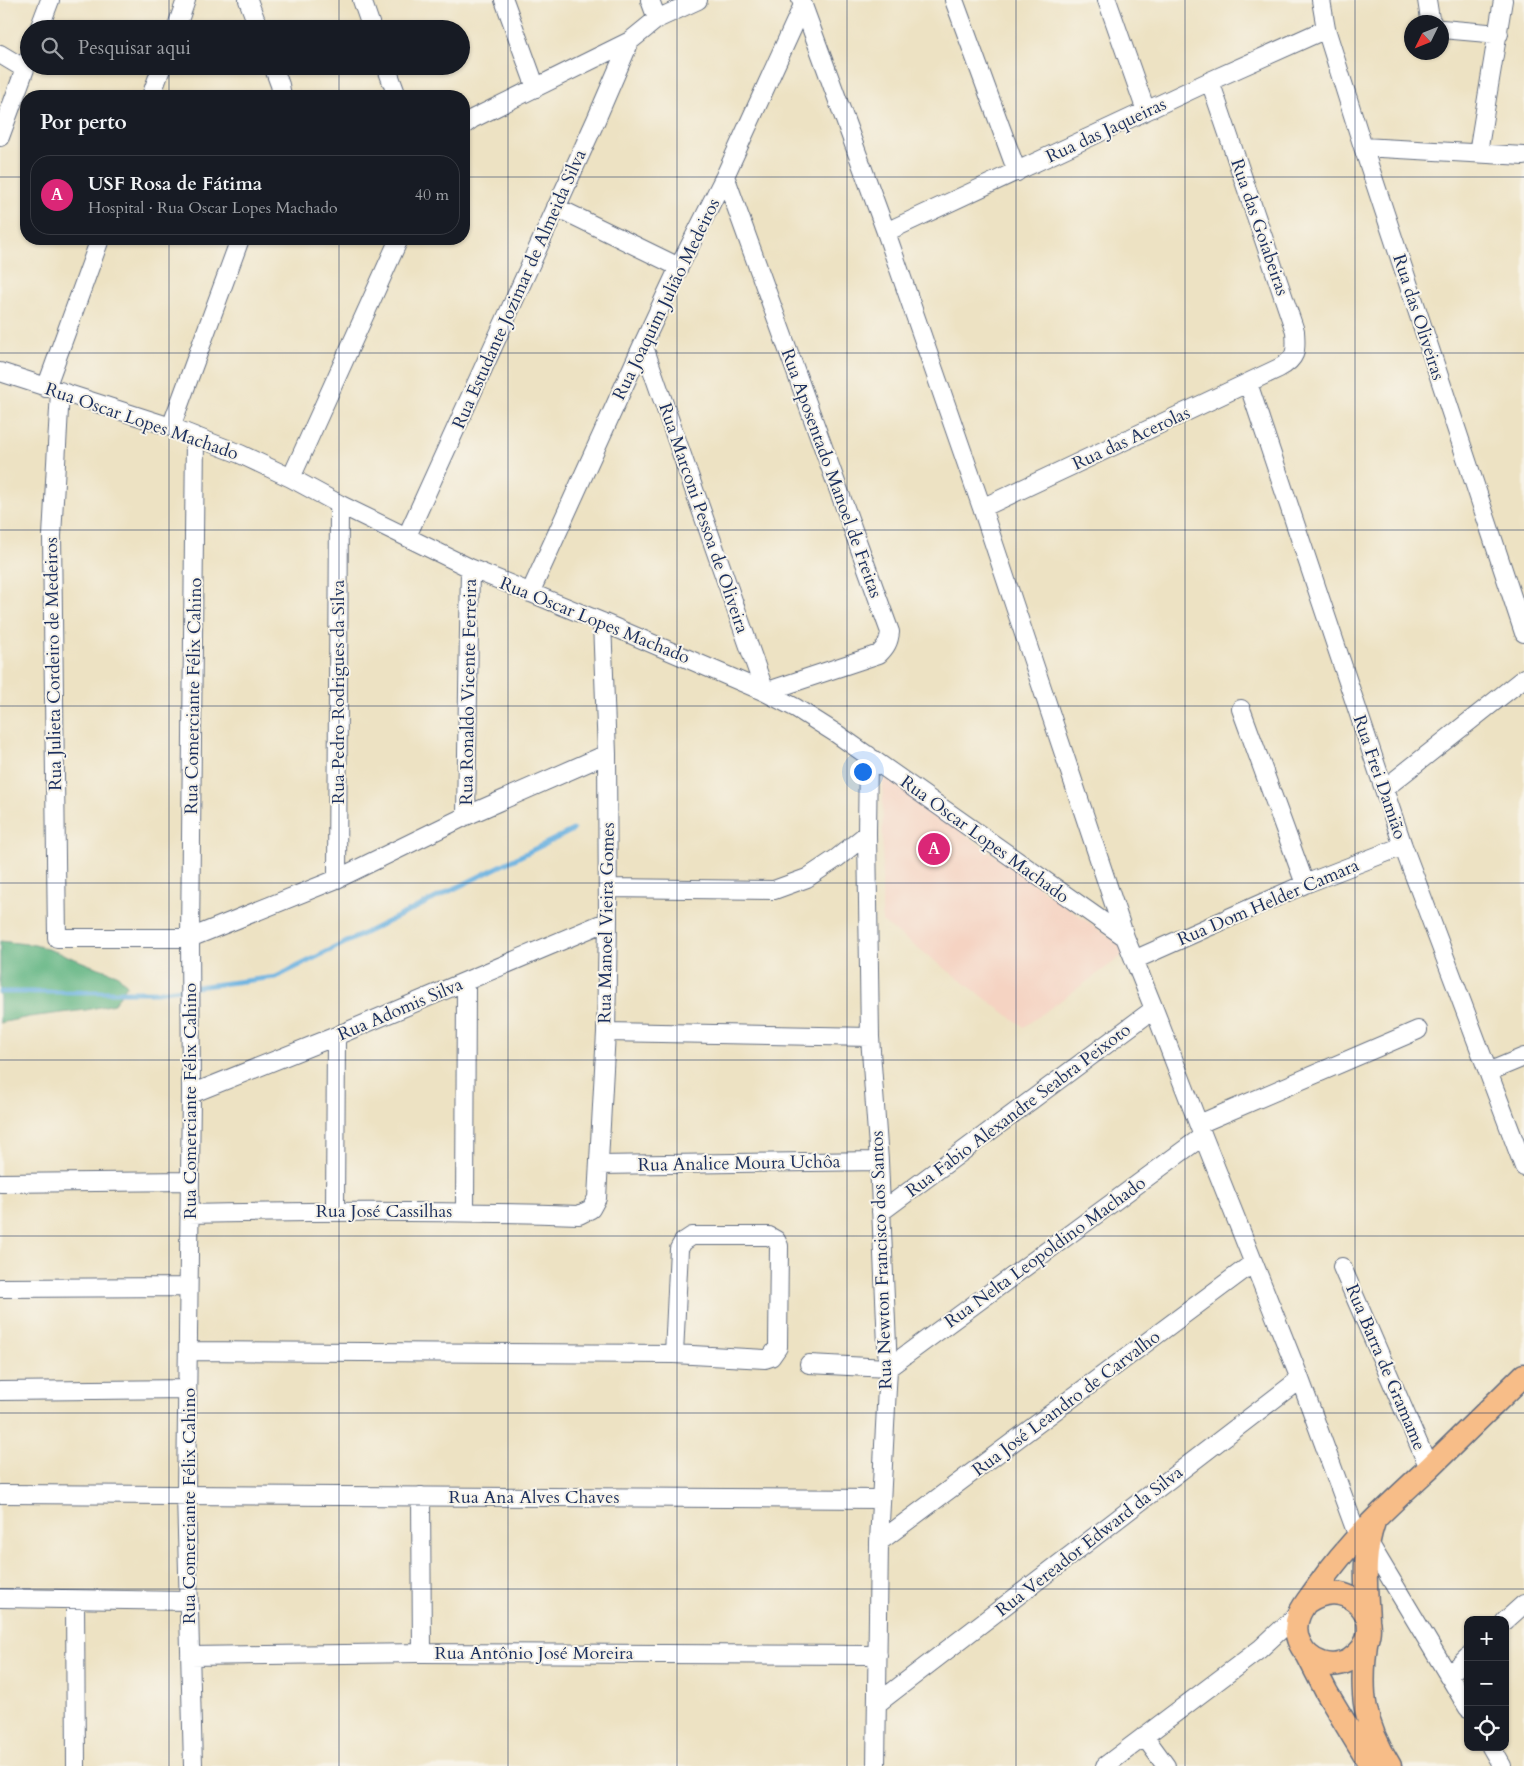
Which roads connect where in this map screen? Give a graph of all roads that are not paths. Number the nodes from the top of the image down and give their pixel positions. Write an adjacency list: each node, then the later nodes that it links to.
1 (50, 0): 16 (street)
2 (186, 0): 17 (street)
3 (248, 0): 18 (street)
4 (362, 0): 19 (street)
5 (504, 0): 31 (street)
6 (650, 0): 15 (street)
7 (698, 0): 15 (street)
8 (954, 0): 41 (street)
9 (1107, 0): 35 (street)
10 (1321, 0): 20 (street, Rua das Oliveiras)
11 (1427, 0): 14 (street)
12 (1503, 0): 22 (street)
13 (802, 2): 42 (street, Rua Joaquim Julião Medeiros); 44 (street)
14 (1429, 15)
15 (657, 19): 23 (street)
16 (42, 20)
17 (179, 20)
18 (256, 20)
19 (369, 20)
20 (1326, 30): 30 (street, Rua das Jaqueiras); 38 (street, Rua das Oliveiras)
21 (1449, 30): 22 (street)
22 (1499, 34): 39 (street)
23 (630, 42): 31 (street); 43 (street, Rua Estudante Jozimar de Almeida Silva)
24 (0, 54): 25 (street)
25 (20, 61)
26 (23, 75): 37 (street)
27 (159, 75): 32 (street)
28 (276, 75): 33 (street)
29 (389, 75): 34 (street)
30 (1210, 81): 35 (street, Rua das Jaqueiras); 50 (street, Rua das Goiabeiras)
31 (536, 88): 36 (street)
32 (153, 90)
33 (281, 90)
34 (395, 90)
35 (1146, 111): 41 (street, Rua das Jaqueiras)
36 (470, 120)
37 (0, 137)
38 (1363, 147): 39 (street); 63 (street, Rua das Oliveiras)
39 (1478, 154): 40 (street)
40 (1524, 156)
41 (1017, 172): 44 (street, Rua das Jaqueiras)
42 (725, 176): 48 (street, Rua Joaquim Julião Medeiros); 65 (street, Rua Aposentado Manoel de Freitas)
43 (556, 207): 48 (street); 59 (street, Rua Estudante Jozimar de Almeida Silva)
44 (886, 232): 58 (street)
45 (98, 245): 53 (street, Rua Julieta Cordeiro de Medeiros)
46 (238, 245): 54 (street)
47 (396, 245): 56 (street)
48 (679, 267): 49 (street, Rua Joaquim Julião Medeiros)
49 (643, 344): 61 (street, Rua Joaquim Julião Medeiros); 65 (street, Rua Marconi Pessoa de Oliveira)
50 (1279, 368): 52 (street, Rua das Acerolas)
51 (0, 372): 53 (street, Rua Oscar Lopes Machado)
52 (1248, 384): 58 (street, Rua das Acerolas); 69 (street, Rua Frei Damião)
53 (53, 389): 54 (street, Rua Oscar Lopes Machado); 78 (street, Rua Julieta Cordeiro de Medeiros)
54 (171, 427): 55 (street, Rua Oscar Lopes Machado)
55 (195, 436): 56 (street, Rua Oscar Lopes Machado); 78 (street, Rua Comerciante Félix Cahino)
56 (291, 478): 57 (street, Rua Oscar Lopes Machado)
57 (339, 504): 59 (street, Rua Oscar Lopes Machado); 73 (street, Rua Pedro Rodrigues da Silva)
58 (982, 508): 77 (street)
59 (407, 536): 60 (street, Rua Oscar Lopes Machado)
60 (470, 568): 61 (street, Rua Oscar Lopes Machado); 70 (street, Rua Ronaldo Vicente Ferreira)
61 (530, 593): 62 (street, Rua Oscar Lopes Machado)
62 (602, 622): 65 (street, Rua Oscar Lopes Machado); 67 (street, Rua Manoel Vieira Gomes)
63 (1524, 633)
64 (1524, 678): 69 (street)
65 (765, 692): 68 (street, Rua Oscar Lopes Machado)
66 (1241, 709): 74 (street)
67 (607, 754): 70 (street); 75 (street, Rua Manoel Vieira Gomes)
68 (868, 755): 71 (street, Rua Newton Francisco dos Santos); 77 (street, Rua Oscar Lopes Machado)
69 (1384, 789): 72 (street, Rua Frei Damião)
70 (466, 816): 73 (street)
71 (867, 834): 75 (street); 85 (street, Rua Newton Francisco dos Santos)
72 (1403, 846): 74 (street, Rua Dom Helder Camara); 87 (street, Rua Frei Damião)
73 (337, 880): 78 (street)
74 (1305, 884): 79 (street, Rua Dom Helder Camara)
75 (608, 888): 76 (street, Rua Manoel Vieira Gomes)
76 (608, 921): 80 (street, Rua Adomis Silva); 83 (street, Rua Manoel Vieira Gomes)
77 (1124, 937): 79 (street)
78 (190, 938): 88 (street, Rua Comerciante Félix Cahino)
79 (1134, 960): 81 (street)
80 (466, 982): 84 (street, Rua Adomis Silva); 96 (street)
81 (1154, 1009): 89 (street); 97 (street, Rua Fabio Alexandre Seabra Peixoto)
82 (1418, 1030): 89 (street, Rua Nelta Leopoldino Machado)
83 (606, 1032): 85 (street); 91 (street, Rua Manoel Vieira Gomes)
84 (336, 1036): 88 (street, Rua Adomis Silva); 95 (street)
85 (870, 1037): 90 (street, Rua Newton Francisco dos Santos)
86 (1524, 1057): 87 (street)
87 (1488, 1072): 92 (street, Rua Frei Damião)
88 (191, 1094): 93 (street, Rua Comerciante Félix Cahino)
89 (1200, 1130): 100 (street); 107 (street, Rua Nelta Leopoldino Machado)
90 (879, 1161): 91 (street, Rua Analice Moura Uchôa); 97 (street, Rua Newton Francisco dos Santos)
91 (599, 1165): 99 (street, Rua Manoel Vieira Gomes)
92 (1524, 1167)
93 (190, 1181): 94 (street); 98 (street, Rua Comerciante Félix Cahino)
94 (0, 1182)
95 (335, 1211): 96 (street, Rua José Cassilhas); 98 (street, Rua José Cassilhas)
96 (465, 1211): 99 (street, Rua José Cassilhas)
97 (881, 1212): 107 (street, Rua Newton Francisco dos Santos)
98 (189, 1214): 102 (street, Rua Comerciante Félix Cahino)
99 (579, 1215)
100 (1252, 1263): 109 (street); 118 (street, Rua José Leandro de Carvalho)
101 (1342, 1267): 112 (street, Rua Barra de Gramame)
102 (188, 1287): 103 (street); 104 (street, Rua Comerciante Félix Cahino)
103 (0, 1288)
104 (188, 1351): 105 (street); 110 (street, Rua Comerciante Félix Cahino)
105 (674, 1354): 105 (street)
106 (809, 1364): 107 (street)
107 (888, 1368): 116 (street, Rua Newton Francisco dos Santos)
108 (1524, 1376): 112 (main road)
109 (1300, 1379): 117 (street); 133 (street, Rua Vereador Edward da Silva)
110 (187, 1389): 111 (street); 114 (street, Rua Comerciante Félix Cahino)
111 (0, 1392)
112 (1429, 1468): 117 (main road)
113 (0, 1494): 114 (street, Rua Ana Alves Chaves)
114 (186, 1494): 115 (street, Rua Ana Alves Chaves); 121 (street, Rua Comerciante Félix Cahino)
115 (421, 1496): 116 (street, Rua Ana Alves Chaves); 128 (street)
116 (881, 1499): 118 (street, Rua Newton Francisco dos Santos)
117 (1363, 1539): 123 (main road); 125 (main road); 132 (street)
118 (879, 1542): 129 (street, Rua Newton Francisco dos Santos)
119 (0, 1598): 120 (street)
120 (75, 1600): 121 (street); 137 (street)
121 (189, 1601): 130 (street, Rua Comerciante Félix Cahino)
122 (1524, 1604): 124 (street)
123 (1304, 1607): 125 (main road); 126 (street); 127 (main road)
124 (1509, 1617)
125 (1367, 1633): 127 (main road); 143 (main road)
126 (1260, 1649): 127 (street); 135 (street)
127 (1305, 1652): 142 (main road)
128 (422, 1653): 129 (street, Rua Antônio José Moreira); 130 (street, Rua Antônio José Moreira)
129 (878, 1655): 133 (street, Rua Newton Francisco dos Santos)
130 (190, 1656): 138 (street, Rua Comerciante Félix Cahino)
131 (1464, 1661): 132 (street)
132 (1448, 1676): 134 (street)
133 (878, 1703): 139 (street, Rua Newton Francisco dos Santos)
134 (1467, 1706)
135 (1144, 1736): 140 (street); 141 (street)
136 (1493, 1751): 144 (street)
137 (76, 1766)
138 (193, 1766)
139 (876, 1766)
140 (1104, 1766)
141 (1166, 1766)
142 (1371, 1766)
143 (1390, 1766)
144 (1502, 1766)

